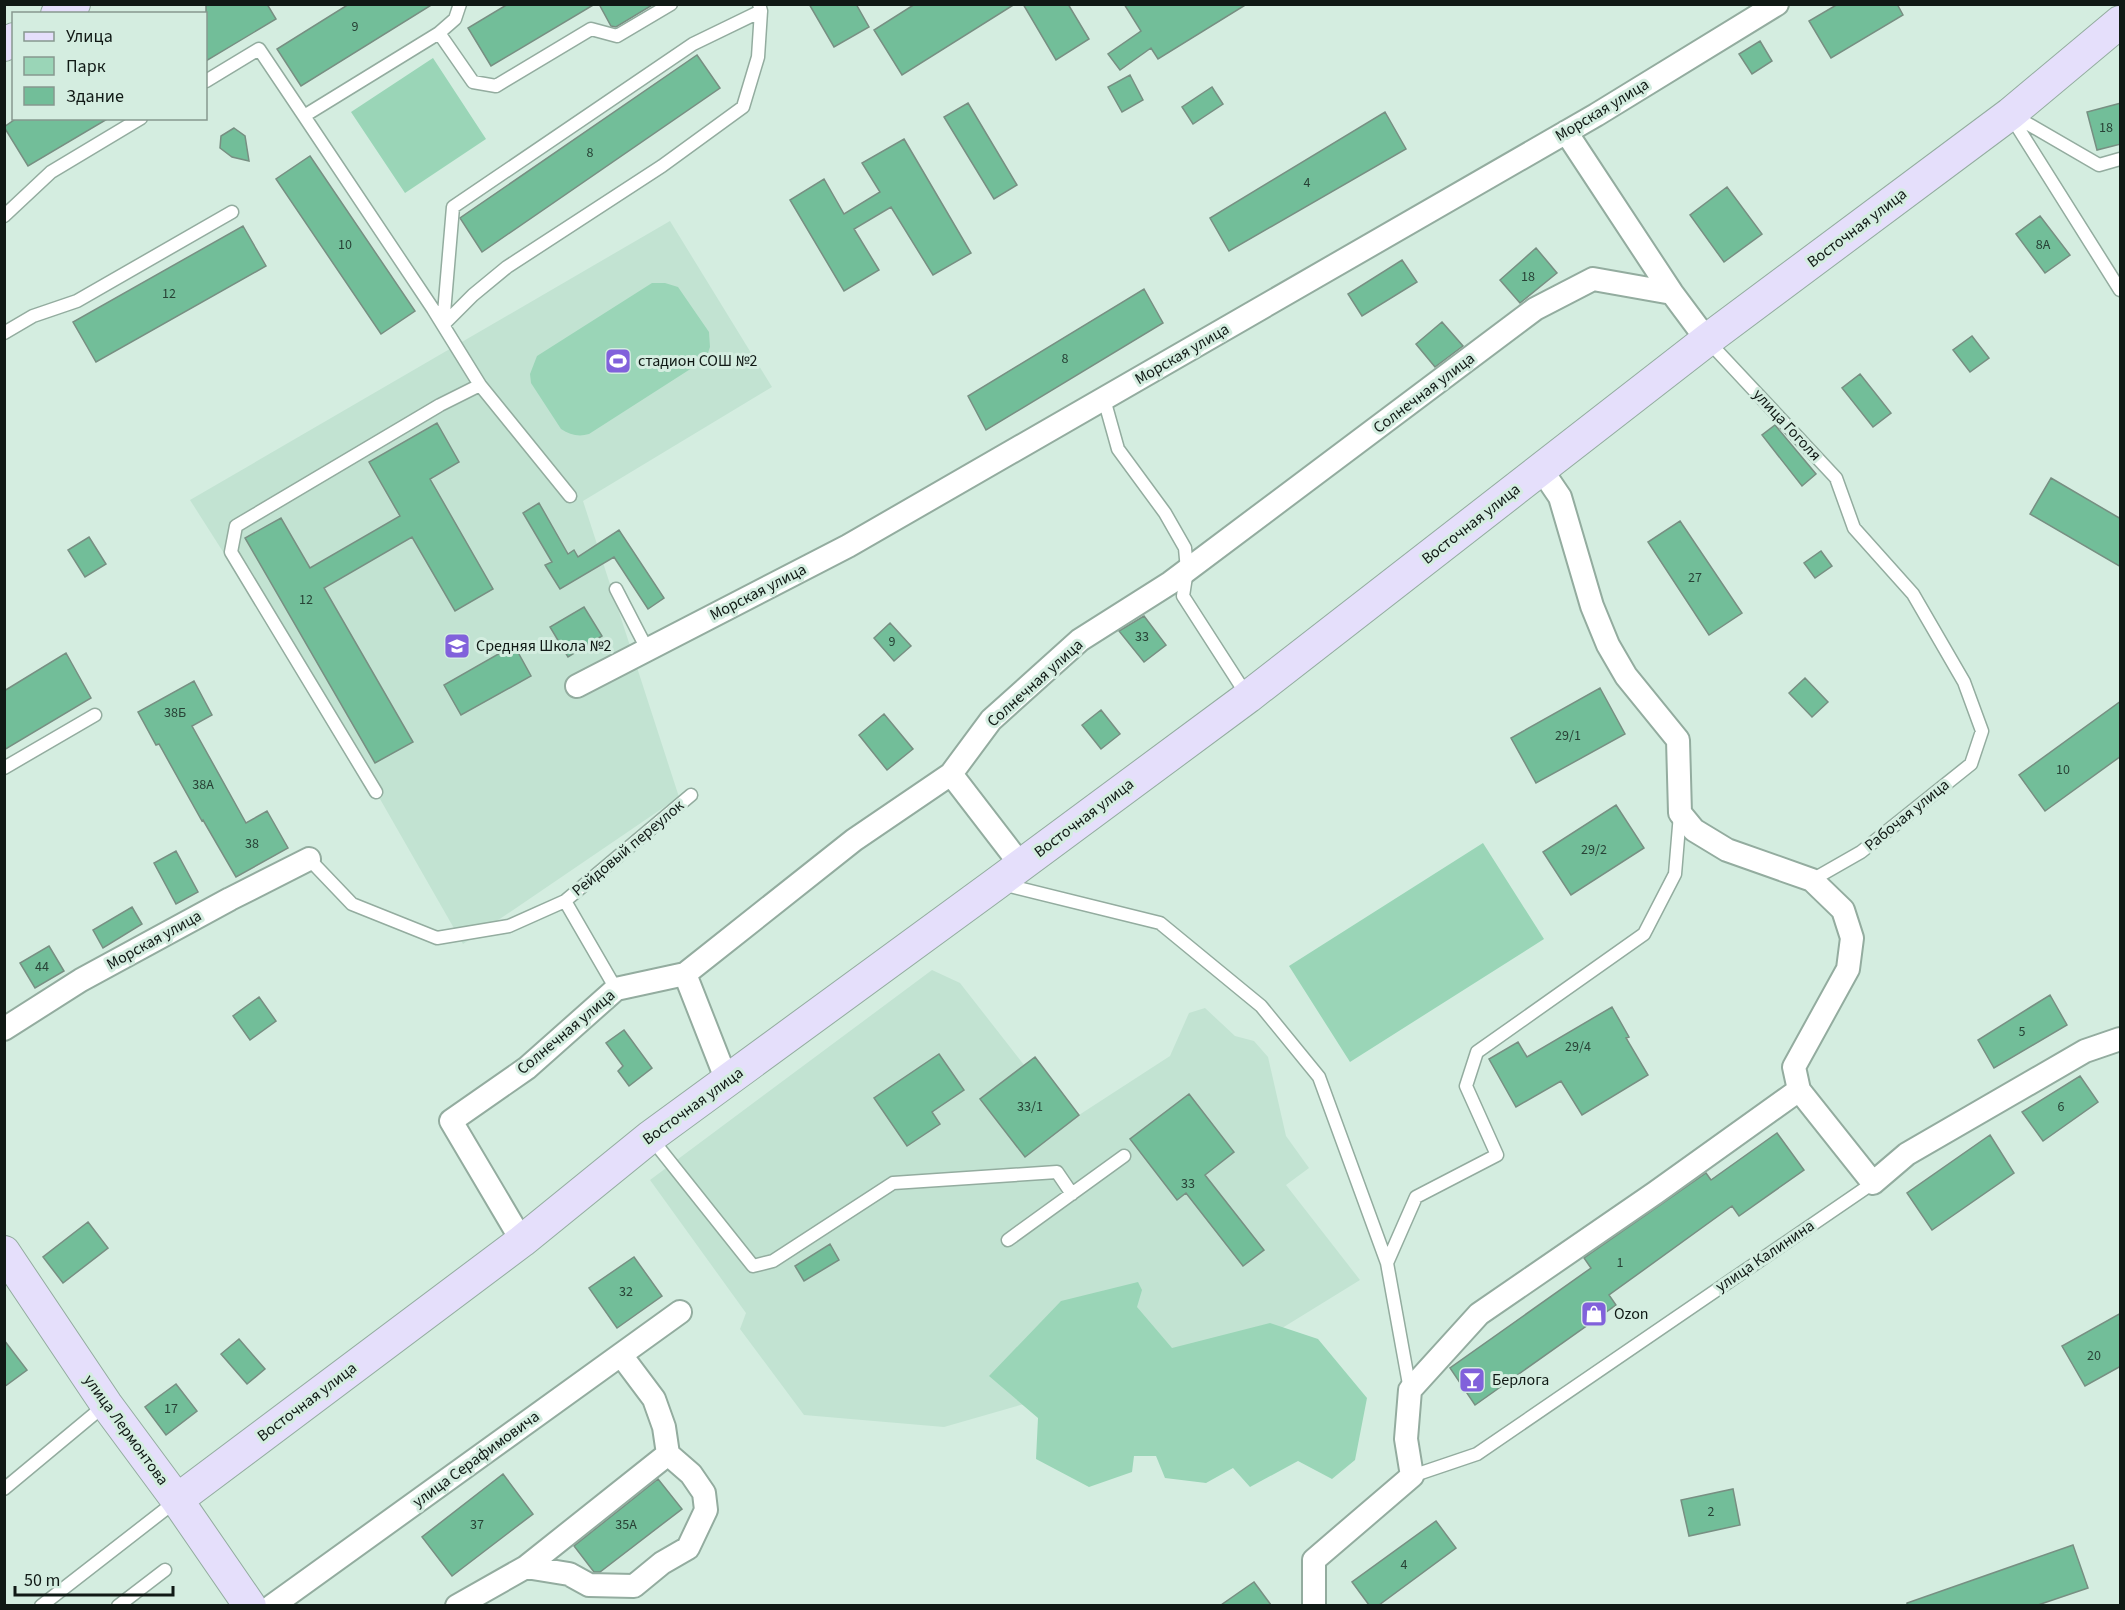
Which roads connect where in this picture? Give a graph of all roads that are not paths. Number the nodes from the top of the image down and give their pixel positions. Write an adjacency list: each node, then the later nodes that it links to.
1 (74, 4): 6 (street)
2 (460, 4): 8 (lane)
3 (671, 4): 8 (lane)
4 (1777, 4): 13 (street, Морская улица)
5 (760, 8): 19 (lane); 19 (lane)
6 (60, 12)
7 (2121, 22): 10 (street, Восточная улица)
8 (439, 33): 11 (lane)
9 (207, 80): 11 (lane)
10 (2010, 114): 14 (lane); 17 (lane); 21 (street, Восточная улица)
11 (304, 116): 19 (lane)
12 (138, 120): 16 (lane)
13 (1566, 132): 18 (street, улица Гоголя); 23 (street, Морская улица)
14 (2121, 159)
15 (232, 212): 20 (lane)
16 (4, 216)
17 (2119, 285)
18 (1672, 292): 21 (street, улица Гоголя); 26 (street, Солнечная улица)
19 (442, 325): 22 (lane)
20 (4, 333)
21 (1707, 340): 24 (street, Восточная улица); 32 (lane, улица Гоголя)
22 (480, 385): 25 (lane); 35 (lane)
23 (1104, 399): 26 (lane); 28 (street, Морская улица)
24 (1541, 469): 30 (street, Восточная улица); 37 (street)
25 (570, 496)
26 (1187, 570): 30 (lane); 34 (street, Солнечная улица)
27 (616, 589): 28 (lane)
28 (647, 649): 29 (street, Морская улица)
29 (577, 686)
30 (1248, 697): 39 (street, Восточная улица)
31 (95, 715): 33 (lane)
32 (1982, 731): 40 (lane, Рабочая улица)
33 (4, 768)
34 (951, 774): 39 (street); 42 (street, Солнечная улица)
35 (376, 792)
36 (691, 795): 41 (lane, Рейдовый переулок)
37 (1680, 813): 40 (street); 55 (lane)
38 (309, 859): 41 (lane, Рейдовый переулок); 44 (street, Морская улица)
39 (1009, 874): 46 (street, Восточная улица); 55 (lane)
40 (1812, 879): 47 (street)
41 (566, 901): 43 (lane)
42 (685, 974): 43 (street, Солнечная улица); 46 (street)
43 (616, 989): 53 (street, Солнечная улица)
44 (4, 1029)
45 (2121, 1039): 50 (street, улица Калинина)
46 (727, 1081): 48 (street, Восточная улица)
47 (1799, 1090): 50 (street); 58 (street)
48 (650, 1137): 51 (lane); 53 (street, Восточная улица)
49 (1124, 1156): 51 (lane)
50 (1873, 1183): 61 (lane, улица Калинина)
51 (1072, 1194): 52 (lane)
52 (1008, 1240)
53 (522, 1241): 63 (street, Восточная улица)
54 (4, 1252): 59 (street, улица Лермонтова)
55 (1387, 1263): 58 (lane)
56 (680, 1312): 57 (street, улица Серафимовича)
57 (621, 1355): 60 (street); 69 (street, улица Серафимовича)
58 (1410, 1390): 61 (street)
59 (106, 1404): 62 (lane); 63 (street, улица Лермонтова)
60 (668, 1454): 64 (street); 64 (street)
61 (1412, 1476): 71 (street)
62 (4, 1489)
63 (177, 1500): 66 (lane, Восточная улица); 68 (street, улица Лермонтова)
64 (526, 1567): 70 (street)
65 (165, 1570): 67 (lane)
66 (41, 1605)
67 (118, 1605)
68 (250, 1605)
69 (272, 1605)
70 (457, 1605)
71 (1314, 1605)

